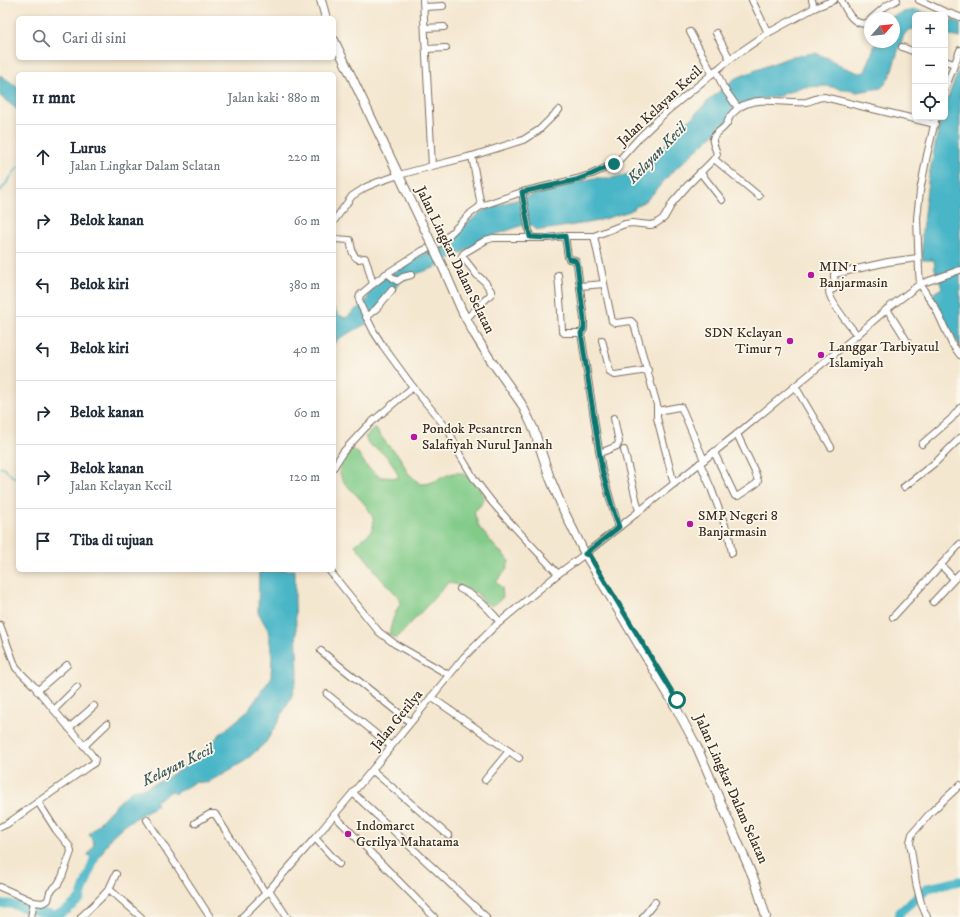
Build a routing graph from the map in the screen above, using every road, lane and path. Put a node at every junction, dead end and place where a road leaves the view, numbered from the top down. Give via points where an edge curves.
1 (321, 0) edge
2 (423, 0) edge
3 (752, 0) edge
4 (812, 0) edge
5 (834, 0) edge
6 (841, 0) edge
7 (897, 0) edge
8 (919, 0) edge
9 (443, 6) dead end
10 (424, 7) junction
11 (814, 8) junction
12 (879, 12) edge
13 (325, 16) edge
14 (960, 17) edge
15 (864, 24) edge
16 (444, 27) dead end
17 (425, 28) junction
18 (690, 32) dead end
19 (716, 33) dead end
20 (768, 33) junction
21 (336, 44) edge
22 (902, 47) dead end
23 (446, 48) dead end
24 (426, 49) junction
25 (960, 50) edge
26 (912, 51) edge
27 (730, 58) junction
28 (948, 62) edge
29 (954, 64) junction
30 (714, 72) junction
31 (947, 84) edge
32 (738, 107) junction
33 (559, 110) dead end
34 (935, 120) edge
35 (934, 124) junction
36 (472, 156) junction
37 (714, 159) junction
38 (432, 166) junction
39 (700, 172) junction
40 (399, 175) junction
41 (522, 194) junction
42 (759, 196) dead end
43 (722, 200) dead end
44 (480, 206) junction
45 (336, 218) edge
46 (565, 236) junction
47 (594, 236) junction
48 (530, 237) junction
49 (336, 239) edge
50 (918, 258) junction
51 (960, 270) edge
52 (387, 274) junction
53 (411, 275) dead end
54 (558, 275) dead end
55 (923, 283) junction
56 (373, 284) junction
57 (604, 284) junction
58 (580, 286) junction
59 (392, 290) dead end
60 (887, 309) junction
61 (366, 317) junction
62 (466, 319) junction
63 (581, 333) junction
64 (857, 335) junction
65 (602, 340) dead end
66 (907, 341) dead end
67 (960, 355) edge
68 (648, 370) junction
69 (795, 386) junction
70 (413, 387) junction
71 (960, 408) edge
72 (657, 412) junction
73 (614, 418) dead end
74 (737, 434) junction
75 (960, 438) edge
76 (922, 444) dead end
77 (831, 447) dead end
78 (624, 450) dead end
79 (714, 452) junction
80 (600, 453) junction
81 (702, 461) junction
82 (336, 463) edge
83 (674, 484) junction
84 (904, 487) dead end
85 (638, 512) junction
86 (619, 527) junction
87 (960, 544) edge
88 (732, 552) dead end
89 (585, 554) junction
90 (940, 565) junction
91 (331, 572) edge
92 (960, 573) edge
93 (558, 574) junction
94 (954, 579) junction
95 (460, 589) dead end
96 (933, 602) dead end
97 (893, 617) dead end
98 (500, 622) junction
99 (0, 624) edge
100 (2, 638) edge
101 (321, 651) dead end
102 (66, 665) dead end
103 (449, 675) junction
104 (77, 687) dead end
105 (37, 691) junction
106 (326, 694) dead end
107 (431, 697) junction
108 (94, 706) dead end
109 (54, 710) junction
110 (410, 722) junction
111 (107, 724) dead end
112 (69, 728) junction
113 (84, 746) junction
114 (391, 746) junction
115 (509, 751) junction
116 (519, 758) dead end
117 (372, 770) junction
118 (485, 780) dead end
119 (960, 785) edge
120 (353, 793) junction
121 (38, 802) junction
122 (334, 815) junction
123 (147, 820) dead end
124 (196, 823) dead end
125 (0, 828) edge
126 (449, 836) dead end
127 (315, 838) junction
128 (339, 864) dead end
129 (116, 874) dead end
130 (0, 887) edge
131 (109, 889) junction
132 (268, 892) junction
133 (655, 902) dead end
134 (34, 904) junction
135 (32, 916) edge
136 (81, 917) edge
137 (141, 917) edge
138 (210, 917) edge
139 (242, 917) edge
140 (286, 917) edge
141 (434, 917) edge
142 (486, 917) edge
143 (642, 917) edge
144 (766, 917) edge
145 (771, 917) edge
146 (927, 917) edge

1 - 13 main road
2 - 10 street
3 - 20 street
4 - 11 street
5 - 11 street, Jalan Kelayan Kecil
6 - 15 street via 850,17 855,22
7 - 12 street
8 - 14 street
9 - 10 street
10 - 17 street
11 - 20 street, Jalan Kelayan Kecil
16 - 17 street
17 - 24 street
18 - 30 street
19 - 27 street
20 - 27 street, Jalan Kelayan Kecil
21 - 40 main road, Jalan Lingkar Dalam Selatan
22 - 26 street
23 - 24 street
24 - 38 street
25 - 29 street
27 - 30 street, Jalan Kelayan Kecil
28 - 29 street
29 - 31 street
30 - 32 street
30 - 41 street, Jalan Kelayan Kecil via 666,112 614,164 576,180
32 - 35 street via 747,103 806,102 824,97
32 - 37 street via 725,127 714,135 717,154
33 - 36 street via 539,130 523,140
34 - 35 street
35 - 50 street via 916,218
36 - 38 street
36 - 44 street
37 - 39 street
37 - 42 street
38 - 40 street
39 - 43 street
39 - 47 street via 673,202 664,218 655,224 625,224
40 - 45 street via 366,186 348,201
40 - 62 main road, Jalan Lingkar Dalam Selatan, bridge
41 - 44 street, Jalan Kelayan Kecil
41 - 48 street
44 - 52 street, Jalan Kelayan Kecil via 442,242 422,250
46 - 47 street
46 - 48 street
46 - 58 street via 568,257 577,264
47 - 57 street
48 - 62 street via 490,238 463,254 462,256 491,291
49 - 56 street via 350,240 354,257 358,260 365,258
50 - 55 street
50 - 64 street via 834,274 835,287 829,290 829,293
51 - 55 street, Jalan Gerilya
52 - 53 street via 397,282
52 - 56 street, Jalan Kelayan Kecil
54 - 63 street via 562,331
55 - 60 street, Jalan Gerilya
55 - 67 street via 943,320 952,344
56 - 61 street, Jalan Kelayan Kecil via 359,297
57 - 58 street
57 - 68 street via 612,321 633,322
58 - 63 street via 584,329
59 - 61 street
60 - 64 street, Jalan Gerilya
60 - 66 street
61 - 70 street via 383,346
62 - 89 main road, Jalan Lingkar Dalam Selatan via 529,419 550,478
63 - 80 street
64 - 69 street, Jalan Gerilya
65 - 68 street via 612,374
68 - 72 street
69 - 74 street, Jalan Gerilya
69 - 77 street
70 - 82 street via 366,427 342,452
70 - 93 street via 449,431 466,466 492,502
71 - 76 street
72 - 81 street via 681,407
72 - 83 street
73 - 80 street via 620,442 617,446
74 - 79 street, Jalan Gerilya
74 - 79 street via 758,483 735,496
75 - 84 street via 936,462
78 - 85 street
79 - 81 street, Jalan Gerilya
80 - 86 street via 602,470
81 - 83 street, Jalan Gerilya
81 - 88 street via 730,536
83 - 85 street, Jalan Gerilya
85 - 86 street, Jalan Gerilya
86 - 89 street, Jalan Gerilya
87 - 90 street
89 - 93 street, Jalan Gerilya
89 - 144 main road, Jalan Lingkar Dalam Selatan via 697,747 756,884
89 - 145 main road, Jalan Lingkar Dalam Selatan via 589,555 680,706 706,757
90 - 94 street
90 - 97 street
91 - 103 street via 380,632 395,644
92 - 94 street
93 - 98 street, Jalan Gerilya
94 - 96 street
95 - 98 street via 478,600
98 - 103 street, Jalan Gerilya via 476,644
99 - 100 street
100 - 105 street via 16,668
101 - 110 street
102 - 105 street
103 - 107 street, Jalan Gerilya
104 - 109 street
105 - 109 street
106 - 114 street
107 - 110 street, Jalan Gerilya
107 - 115 street
108 - 112 street
109 - 112 street
110 - 114 street, Jalan Gerilya
111 - 113 street
112 - 113 street
113 - 121 street via 95,759 94,763
114 - 117 street, Jalan Gerilya
115 - 116 street
115 - 118 street
117 - 120 street, Jalan Gerilya
117 - 126 street
119 - 146 street via 931,812 912,834 910,842 916,883
120 - 122 street, Jalan Gerilya
120 - 142 street
121 - 125 street
121 - 134 street via 71,852 62,877 50,892 48,900
122 - 127 street, Jalan Gerilya
122 - 141 street
123 - 138 street
124 - 132 street via 214,814
127 - 128 street
127 - 132 street, Jalan Gerilya
129 - 131 street
130 - 134 street
131 - 136 street
131 - 137 street
132 - 139 street, Jalan Gerilya
132 - 140 street
133 - 143 street
134 - 135 street

